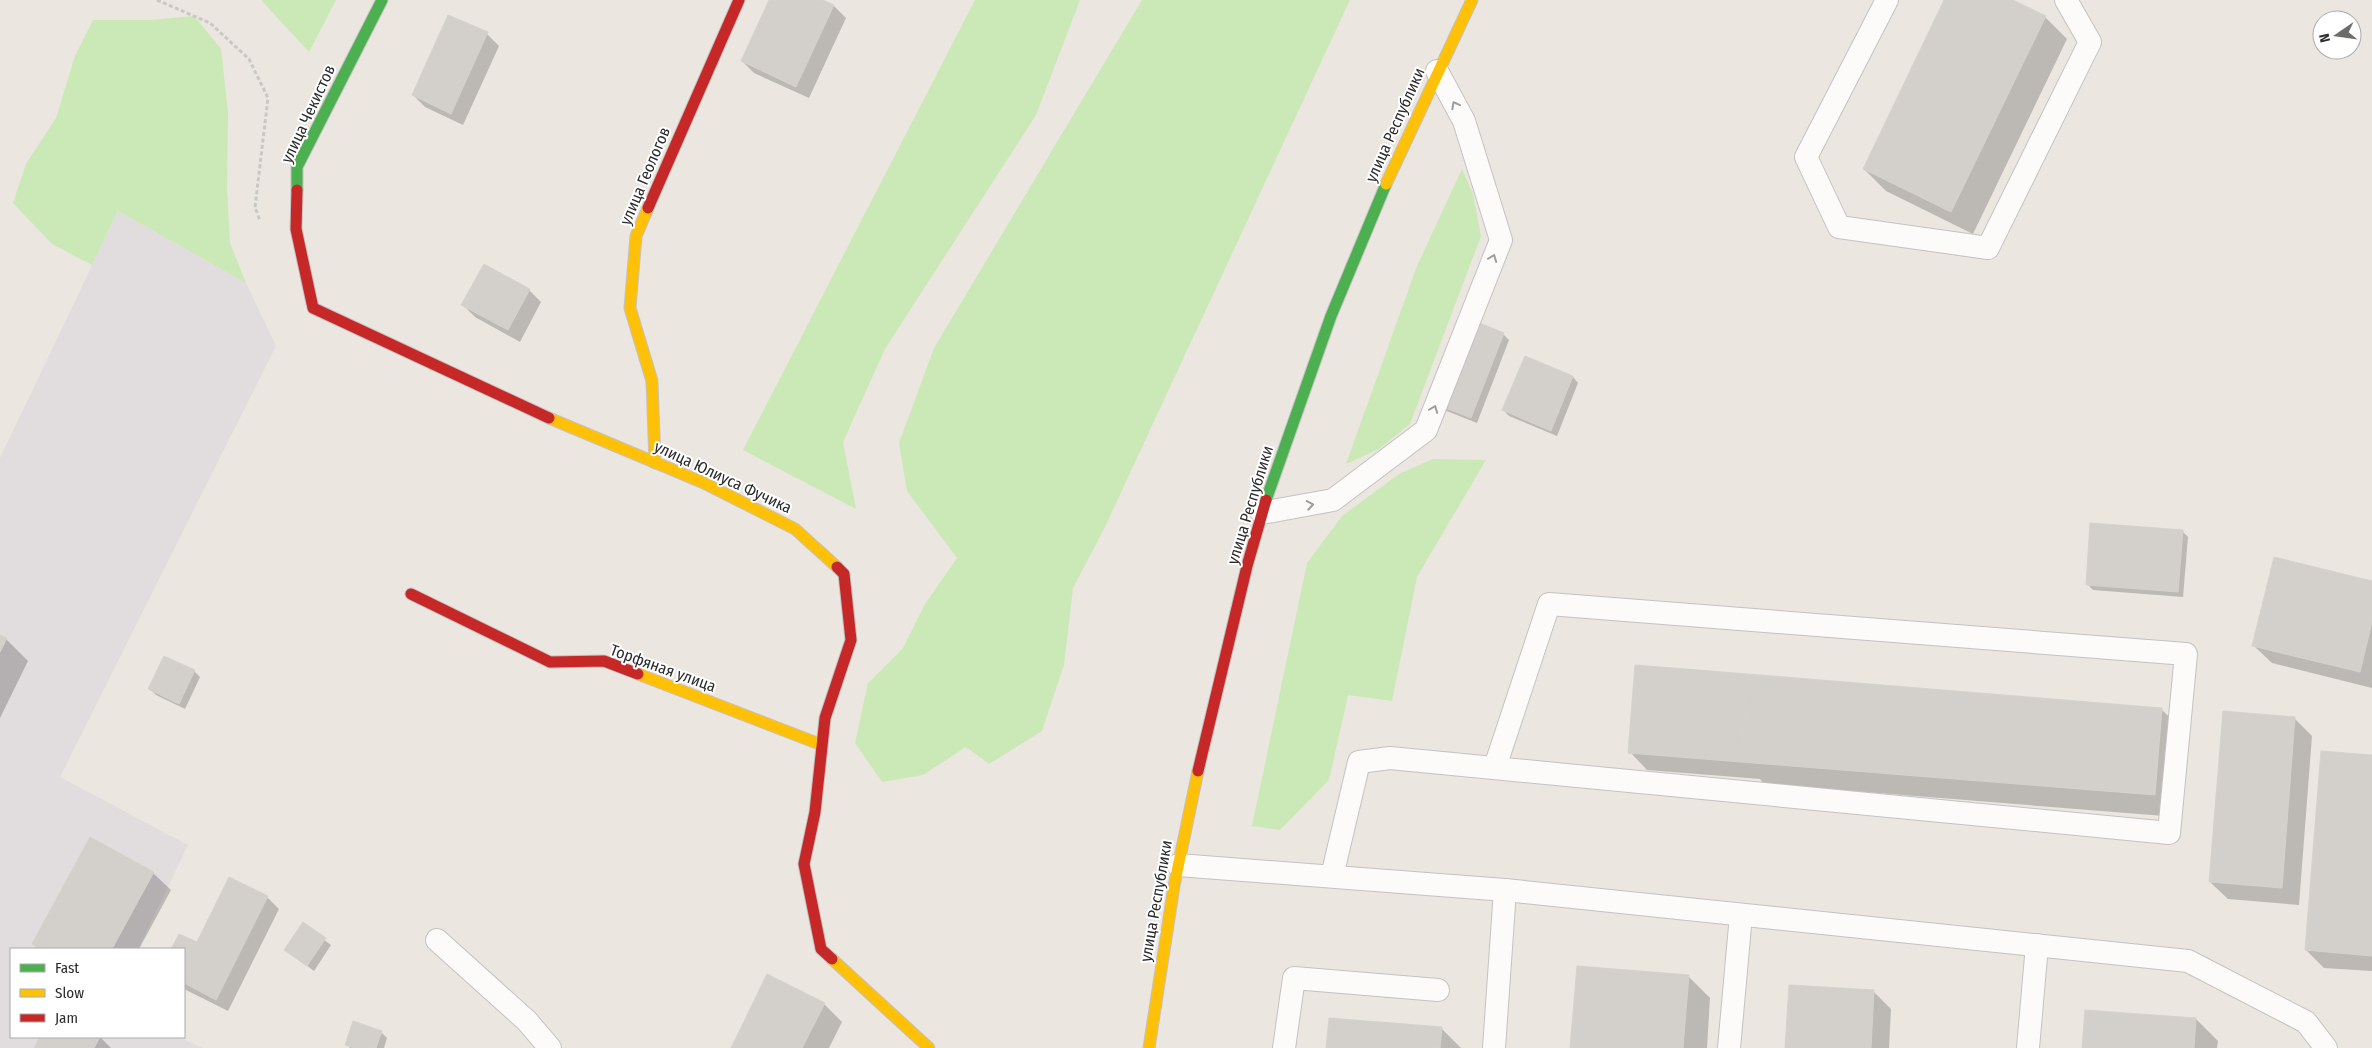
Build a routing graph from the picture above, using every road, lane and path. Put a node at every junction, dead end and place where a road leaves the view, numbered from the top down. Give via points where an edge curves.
1 (157, 0) edge
2 (382, 0) edge
3 (739, 0) edge
4 (1472, 0) edge
5 (1887, 0) edge
6 (2066, 0) edge
7 (210, 23) dead end
8 (1437, 71) junction
9 (313, 308) joint
10 (655, 462) junction
11 (1262, 513) junction
12 (411, 594) dead end
13 (822, 745) junction
14 (1494, 767) junction
15 (1178, 865) junction
16 (1332, 876) junction
17 (1505, 890) junction
18 (1741, 914) junction
19 (437, 940) dead end
20 (2037, 945) junction
21 (1438, 990) dead end
22 (550, 1048) edge
23 (929, 1048) edge
24 (1149, 1048) edge
25 (1284, 1048) edge
26 (1494, 1048) edge
27 (1729, 1048) edge
28 (2028, 1048) edge
29 (2326, 1048) edge

1 - 7 path
2 - 9 street, улица Чекистов via 297,167 296,229
3 - 10 street, улица Геологов via 636,236 630,308 652,381
4 - 8 street, улица Республики
5 - 6 lane via 1806,157 1839,227 1988,248 2090,42
8 - 11 street, улица Республики via 1372,218 1313,366
11 -> 8 lane via 1333,500 1426,430 1501,240 1464,121
9 - 10 street, улица Юлиуса Фучика via 534,412
10 - 13 street, улица Юлиуса Фучика via 796,529 844,574 851,640 825,718
11 - 15 street, улица Республики via 1217,683
12 - 13 street, Торфяная улица via 550,662 604,661
13 - 23 street, улица Юлиуса Фучика via 815,812 804,864 821,949
14 - 14 lane via 2168,833 2186,654 1550,604
14 - 16 lane via 1390,758 1359,762
15 - 16 lane
15 - 24 street, улица Республики
16 - 17 lane
17 - 18 lane
17 - 26 lane
18 - 20 lane
18 - 27 lane
19 - 22 lane via 527,1021
20 - 28 lane
20 - 29 lane via 2188,961 2306,1022
21 - 25 lane via 1294,978

